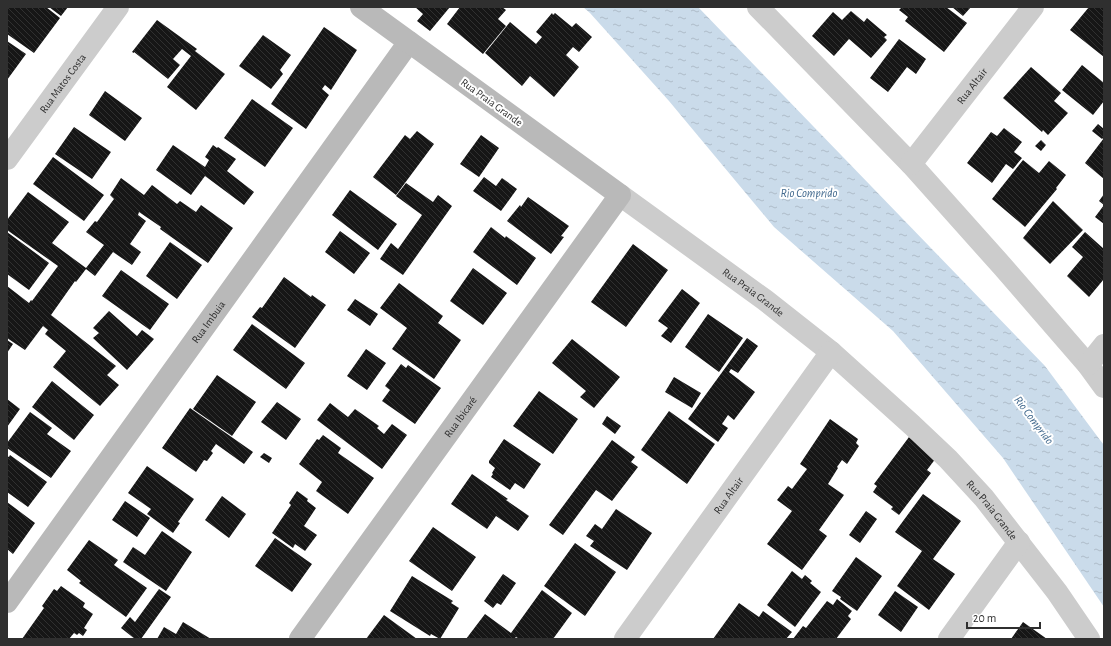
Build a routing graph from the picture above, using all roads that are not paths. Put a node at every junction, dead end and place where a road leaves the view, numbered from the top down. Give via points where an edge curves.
1 (118, 7) edge
2 (361, 7) edge
3 (758, 7) edge
4 (1033, 7) edge
5 (409, 42) junction
6 (7, 159) edge
7 (911, 164) junction
8 (620, 195) junction
9 (1104, 345) edge
10 (831, 352) junction
11 (1088, 366) junction
12 (1104, 387) edge
13 (1019, 542) junction
14 (7, 602) edge
15 (300, 639) edge
16 (625, 639) edge
17 (949, 639) edge
18 (1089, 639) edge

1 - 6 street, Rua Matos Costa
2 - 5 street, Rua Praia Grande
3 - 7 street
4 - 7 street, Rua Altair
5 - 8 street, Rua Praia Grande
5 - 14 street, Rua Imbuia
7 - 11 street
8 - 10 street, Rua Praia Grande via 766,300
8 - 15 street, Rua Ibicaré
9 - 11 street
10 - 13 street, Rua Praia Grande via 948,459 984,498
10 - 16 street, Rua Altair
11 - 12 street
13 - 17 street
13 - 18 street, Rua Praia Grande

